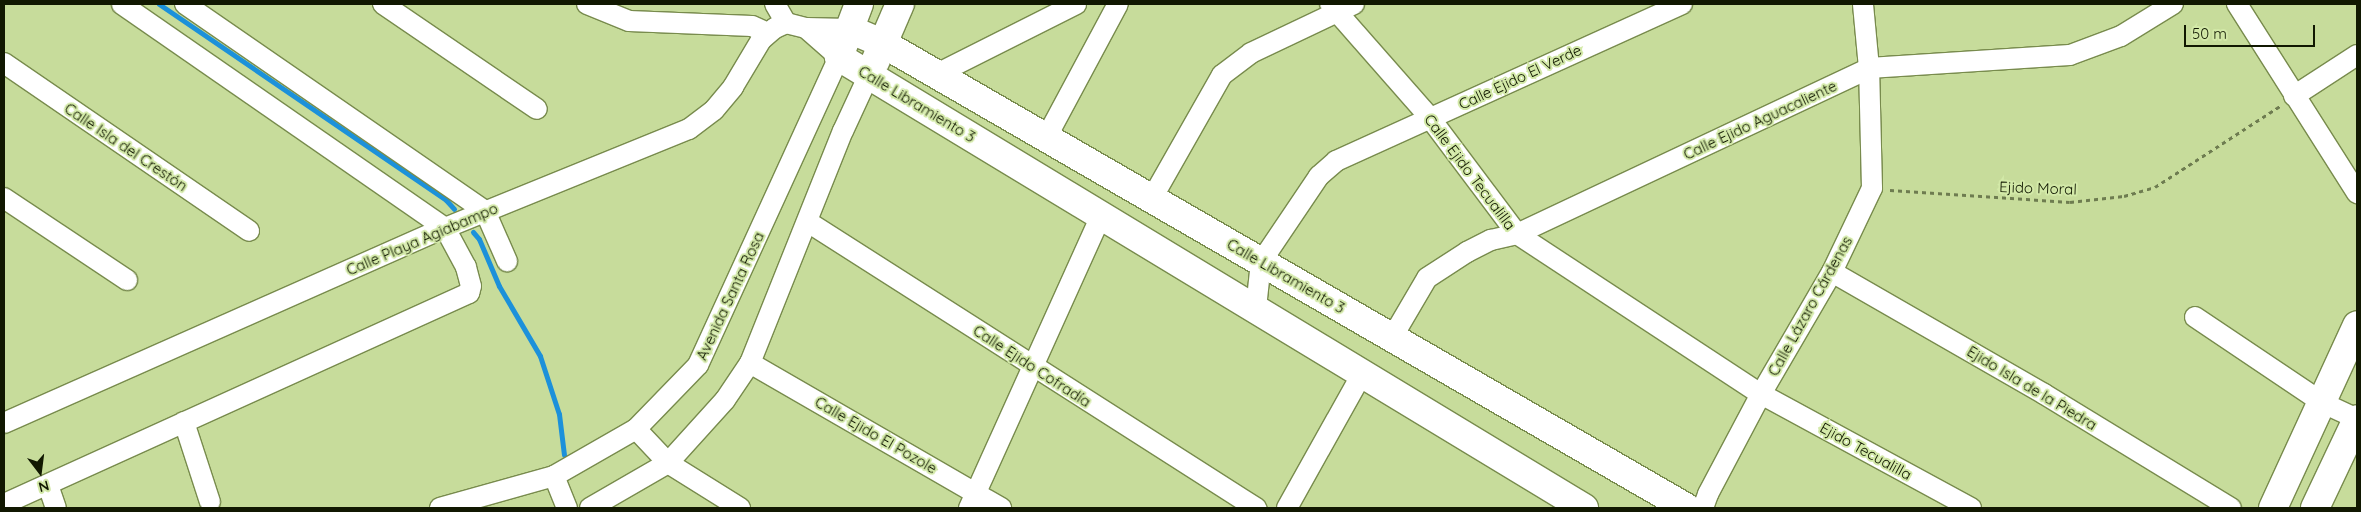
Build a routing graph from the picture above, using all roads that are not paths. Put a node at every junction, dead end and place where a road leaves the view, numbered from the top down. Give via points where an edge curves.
1 (122, 4) edge
2 (185, 4) edge
3 (384, 4) edge
4 (587, 4) edge
5 (775, 4) edge
6 (859, 4) edge
7 (900, 4) edge
8 (1076, 4) edge
9 (1118, 4) edge
10 (1682, 4) edge
11 (1863, 4) edge
12 (2173, 4) edge
13 (2237, 4) edge
14 (1340, 6) edge
15 (786, 23) junction
16 (806, 28) junction
17 (849, 29) junction
18 (768, 34) junction
19 (884, 44) junction
20 (2357, 54) edge
21 (839, 57) junction
22 (4, 63) edge
23 (1869, 68) junction
24 (935, 75) junction
25 (868, 76) junction
26 (2294, 96) junction
27 (538, 109) dead end
28 (1430, 118) junction
29 (1045, 140) junction
30 (2357, 193) edge
31 (4, 198) edge
32 (1151, 200) junction
33 (485, 211) junction
34 (1101, 216) junction
35 (808, 222) junction
36 (445, 228) junction
37 (249, 231) dead end
38 (1517, 234) junction
39 (507, 261) dead end
40 (1261, 262) junction
41 (1832, 272) junction
42 (128, 280) dead end
43 (1256, 308) junction
44 (2195, 317) dead end
45 (2357, 325) edge
46 (1393, 336) junction
47 (750, 363) junction
48 (1031, 365) junction
49 (1363, 372) junction
50 (1761, 394) junction
51 (2323, 403) junction
52 (2357, 419) edge
53 (184, 422) junction
54 (4, 423) edge
55 (636, 429) junction
56 (668, 463) junction
57 (554, 476) junction
58 (48, 485) junction
59 (972, 500) edge
60 (210, 502) dead end
61 (4, 504) edge
62 (56, 508) edge
63 (440, 508) edge
64 (567, 508) edge
65 (590, 508) edge
66 (740, 508) edge
67 (1001, 508) edge
68 (1256, 508) edge
69 (1287, 508) edge
70 (1584, 508) edge
71 (1687, 508) edge
72 (1703, 508) edge
73 (1971, 508) edge
74 (2230, 508) edge
75 (2273, 508) edge
76 (2315, 508) edge

1 - 36 street
2 - 33 street
3 - 27 street
4 - 18 street via 630,21 752,26
5 - 15 street
6 - 17 street, Avenida Santa Rosa
7 - 19 street
8 - 24 street
9 - 29 street
10 - 28 street, Calle Ejido El Verde
11 - 23 street, Calle Lázaro Cárdenas
12 - 23 street, Calle Ejido Aguacaliente via 2121,36 2070,55
13 - 26 street
14 - 28 street, Calle Ejido Tecualilla
14 - 32 street via 1251,53 1222,75
15 - 16 street
15 - 18 street, Calle Playa Agiabampo
16 - 17 street
16 - 21 street
17 - 19 street, Calle Libramiento 3
17 - 21 street, Avenida Santa Rosa
18 - 33 street, Calle Playa Agiabampo via 761,40 734,87 714,110 689,129
19 - 24 street, Calle Libramiento 3
19 - 25 street
20 - 26 street
21 - 25 street, Calle Libramiento 3
21 - 55 street, Avenida Santa Rosa via 698,365
22 - 37 street, Calle Isla del Crestón
23 - 38 street, Calle Ejido Aguacaliente
23 - 41 street, Calle Lázaro Cárdenas via 1872,188
24 - 29 street, Calle Libramiento 3
25 - 34 street, Calle Libramiento 3
25 - 35 street
26 - 30 street
28 - 38 street, Calle Ejido Tecualilla
28 - 40 street, Calle Ejido El Verde via 1330,166 1319,176
29 - 32 street, Calle Libramiento 3
31 - 42 street
32 - 40 street, Calle Libramiento 3
33 - 36 street, Calle Playa Agiabampo
33 - 39 street
34 - 43 street, Calle Libramiento 3
34 - 48 street
35 - 47 street
35 - 48 street, Calle Ejido Cofradía
36 - 53 street via 466,267 471,286 469,293
36 - 54 street, Calle Playa Agiabampo
38 - 46 street, Calle Ejido Aguacaliente via 1492,240 1427,278
38 - 50 street, Calle Ejido Tecualilla
40 - 43 street
40 - 46 street, Calle Libramiento 3
41 - 50 street, Calle Lázaro Cárdenas
41 - 74 street, Ejido Isla de la Piedra via 2044,394
43 - 49 street, Calle Libramiento 3
44 - 51 street
45 - 51 street
46 - 71 street, Calle Libramiento 3
47 - 56 street via 725,400
47 - 59 street, Calle Ejido El Pozole
48 - 59 street
48 - 68 street, Calle Ejido Cofradía
49 - 69 street
49 - 70 street, Calle Libramiento 3
50 - 72 street, Calle Lázaro Cárdenas
50 - 73 street, Ejido Tecualilla
51 - 52 street
51 - 75 street
52 - 76 street
53 - 58 street
53 - 60 street
55 - 56 street
55 - 57 street, Avenida Santa Rosa
56 - 65 street
56 - 66 street
57 - 63 street, Avenida Santa Rosa
57 - 64 street
58 - 61 street
58 - 62 street
59 - 67 street, Calle Ejido El Pozole

